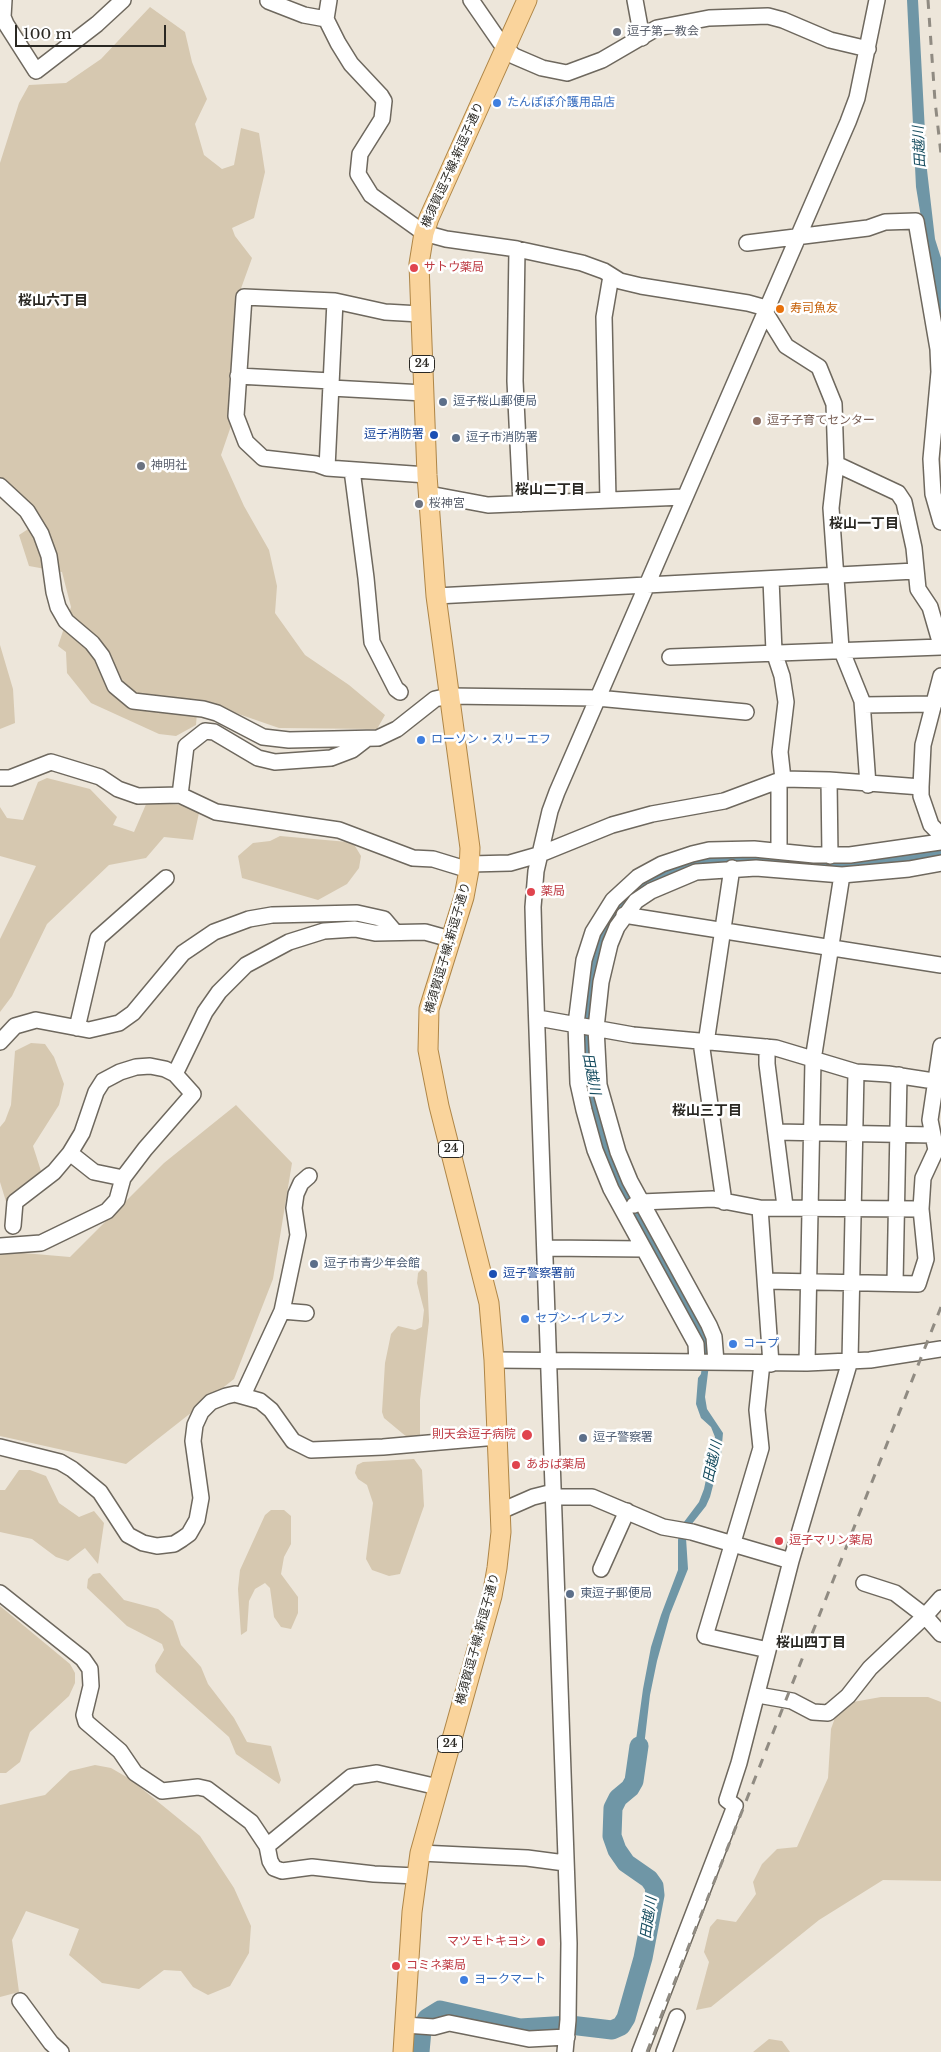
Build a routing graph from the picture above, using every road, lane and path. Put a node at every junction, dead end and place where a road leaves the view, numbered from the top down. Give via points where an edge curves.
1 (4, 0) edge
2 (123, 0) edge
3 (329, 0) edge
4 (472, 0) edge
5 (527, 0) edge
6 (635, 0) edge
7 (876, 0) edge
8 (268, 1) edge
9 (326, 19) junction
10 (642, 38) junction
11 (505, 48) junction
12 (868, 49) junction
13 (424, 233) junction
14 (799, 236) junction
15 (747, 243) dead end
16 (516, 249) junction
17 (611, 276) junction
18 (335, 301) junction
19 (765, 310) junction
20 (420, 314) junction
21 (238, 376) junction
22 (331, 384) junction
23 (424, 393) junction
24 (836, 464) junction
25 (327, 468) junction
26 (352, 470) junction
27 (427, 475) junction
28 (0, 486) edge
29 (429, 494) junction
30 (684, 497) junction
31 (608, 500) junction
32 (521, 504) junction
33 (941, 522) edge
34 (915, 571) junction
35 (837, 575) junction
36 (771, 579) junction
37 (646, 585) junction
38 (436, 596) junction
39 (941, 646) edge
40 (841, 649) junction
41 (774, 652) junction
42 (670, 657) dead end
43 (941, 676) edge
44 (400, 692) dead end
45 (449, 696) junction
46 (597, 698) junction
47 (934, 704) junction
48 (863, 706) junction
49 (746, 712) dead end
50 (365, 740) junction
51 (0, 778) edge
52 (781, 780) junction
53 (829, 780) junction
54 (868, 784) junction
55 (921, 787) junction
56 (180, 795) junction
57 (941, 835) edge
58 (941, 842) edge
59 (780, 851) junction
60 (538, 855) junction
61 (830, 856) junction
62 (941, 863) edge
63 (469, 867) junction
64 (732, 868) junction
65 (842, 875) junction
66 (166, 878) dead end
67 (624, 915) junction
68 (723, 931) junction
69 (395, 932) junction
70 (450, 939) junction
71 (830, 948) junction
72 (941, 965) edge
73 (538, 1018) junction
74 (586, 1026) junction
75 (77, 1028) junction
76 (0, 1042) edge
77 (704, 1042) junction
78 (941, 1046) edge
79 (767, 1047) junction
80 (813, 1060) junction
81 (856, 1072) junction
82 (175, 1074) junction
83 (899, 1075) junction
84 (938, 1081) edge
85 (776, 1132) junction
86 (812, 1133) junction
87 (855, 1134) junction
88 (898, 1134) junction
89 (932, 1134) junction
90 (70, 1153) junction
91 (309, 1176) dead end
92 (123, 1178) junction
93 (724, 1202) junction
94 (640, 1203) junction
95 (785, 1206) junction
96 (810, 1207) junction
97 (760, 1208) junction
98 (853, 1208) junction
99 (896, 1209) junction
100 (921, 1209) junction
101 (624, 1211) junction
102 (6, 1226) edge
103 (6, 1245) edge
104 (545, 1248) junction
105 (644, 1249) junction
106 (766, 1281) junction
107 (808, 1281) junction
108 (852, 1282) junction
109 (895, 1283) junction
110 (282, 1312) junction
111 (306, 1313) dead end
112 (941, 1349) edge
113 (548, 1359) junction
114 (494, 1360) junction
115 (850, 1361) junction
116 (706, 1362) junction
117 (807, 1363) junction
118 (766, 1364) junction
119 (244, 1395) junction
120 (497, 1437) junction
121 (0, 1447) edge
122 (553, 1494) junction
123 (500, 1511) junction
124 (627, 1511) junction
125 (733, 1544) junction
126 (792, 1561) junction
127 (601, 1569) dead end
128 (864, 1583) dead end
129 (0, 1594) edge
130 (941, 1598) edge
131 (925, 1616) junction
132 (941, 1634) edge
133 (768, 1650) junction
134 (758, 1695) junction
135 (438, 1787) junction
136 (268, 1846) junction
137 (420, 1853) junction
138 (565, 1863) junction
139 (416, 1876) junction
140 (20, 2001) dead end
141 (677, 2017) dead end
142 (418, 2026) junction
143 (567, 2035) edge
144 (61, 2052) edge
145 (403, 2052) edge
146 (640, 2052) edge
147 (664, 2052) edge

1 - 2 street via 6,24 36,71
3 - 9 street
4 - 11 street
5 - 11 main road, 横須賀逗子線;新逗子通り / 24
6 - 10 street
7 - 12 street
8 - 9 street via 304,15
9 - 13 street via 350,64 384,101 382,119 360,154 358,174 362,184 371,195
10 - 11 street via 602,60 567,73 526,63
10 - 12 street via 657,28 686,21 768,16 830,40
11 - 13 main road, 横須賀逗子線;新逗子通り / 24
12 - 14 street via 848,122
13 - 16 street
13 - 20 main road, 横須賀逗子線;新逗子通り / 24 via 419,264
14 - 15 street
14 - 19 street
14 - 33 street via 868,228 884,222 916,221 938,349 932,467 933,494
16 - 17 street via 582,263
16 - 32 street via 514,381
17 - 19 street via 641,286 740,302
17 - 31 street via 604,317
18 - 20 street via 385,312
18 - 21 street via 244,297
18 - 22 street
19 - 24 street via 786,346 819,367 834,404
19 - 30 street
20 - 23 main road, 横須賀逗子線;新逗子通り / 24
21 - 22 street
21 - 25 street via 236,416 251,449 263,458
22 - 23 street
22 - 25 street
23 - 27 main road, 横須賀逗子線;新逗子通り / 24
24 - 34 street via 898,492 910,526
24 - 35 street via 831,508
25 - 26 street
26 - 27 street
26 - 44 street via 372,642
27 - 29 main road, 横須賀逗子線;新逗子通り / 24
28 - 50 street via 27,511 42,534 58,607 66,621 92,643 102,656 115,686 133,701 203,709 217,713 250,732 277,740
29 - 32 street via 488,505
29 - 38 main road, 横須賀逗子線;新逗子通り / 24
30 - 31 street
30 - 37 street
31 - 32 street
34 - 35 street
34 - 39 street via 918,589 930,608
35 - 36 street
35 - 40 street
36 - 37 street
36 - 41 street
37 - 38 street
37 - 46 street
38 - 45 main road, 横須賀逗子線;新逗子通り / 24
39 - 40 street
40 - 41 street
40 - 48 street
41 - 42 street
41 - 52 street via 786,702 780,752
43 - 47 street
45 - 46 street
45 - 50 street via 435,699 385,736
45 - 63 main road, 横須賀逗子線;新逗子通り / 24 via 469,829
46 - 49 street
46 - 60 street via 557,792
47 - 48 street
47 - 55 street via 923,745
48 - 54 street
50 - 56 street via 352,750 331,758 275,762 258,758 214,732 205,731 186,746
51 - 56 street via 10,778 51,762 100,777 118,789 138,796
52 - 53 street
52 - 59 street
52 - 60 street via 724,801 612,825
53 - 54 street
53 - 61 street
54 - 55 street
55 - 57 street via 920,796 931,825
56 - 63 street via 216,812 339,830 413,858 433,858
58 - 61 street
59 - 61 street
59 - 74 street via 709,850 662,864 626,887 613,900 593,932 584,960
60 - 63 street via 510,863
60 - 73 street via 533,907
62 - 65 street
63 - 70 main road, 横須賀逗子線;新逗子通り / 24 via 464,897
64 - 65 street
64 - 67 street via 696,872 674,880 651,891
64 - 68 street
65 - 71 street
66 - 75 street via 98,938
67 - 68 street
67 - 74 street via 610,944
68 - 71 street
68 - 77 street
69 - 70 street via 425,932
69 - 75 street via 384,919 357,913 272,915 231,924 198,941 183,953 133,1013 119,1023 104,1028
69 - 82 street via 324,931 289,942 246,965 218,992
70 - 114 main road, 横須賀逗子線;新逗子通り / 24 via 429,1010 428,1050 439,1106 486,1286
71 - 72 street
71 - 80 street
73 - 74 street
73 - 104 street
74 - 77 street via 633,1035
74 - 94 street via 607,1116
74 - 101 street via 578,1083 595,1150
75 - 76 street via 36,1020 16,1026
77 - 79 street
77 - 93 street
78 - 84 street
79 - 80 street
79 - 85 street
80 - 81 street
80 - 86 street
81 - 83 street
81 - 87 street
82 - 90 street via 150,1066 120,1072 103,1081 82,1133
82 - 92 street via 193,1094
83 - 84 street
83 - 88 street
84 - 89 street via 930,1120
85 - 86 street
85 - 95 street
86 - 87 street
86 - 96 street
87 - 88 street
87 - 98 street
88 - 89 street
88 - 99 street
89 - 100 street via 936,1150 923,1178
90 - 92 street via 94,1172
90 - 102 street via 54,1172 15,1202
91 - 110 street via 296,1194 294,1208 298,1235
92 - 103 street via 117,1200 107,1211 41,1243
93 - 94 street via 713,1199
93 - 97 street
94 - 101 street
94 - 116 street via 714,1337
95 - 96 street
95 - 97 street
96 - 98 street
96 - 107 street
97 - 106 street
98 - 99 street
98 - 108 street
99 - 100 street
99 - 109 street
100 - 109 street via 926,1259 923,1272 918,1284
101 - 105 street
102 - 103 street
104 - 105 street
104 - 113 street
105 - 116 street
106 - 107 street
106 - 118 street
107 - 108 street
107 - 117 street
108 - 109 street
108 - 115 street
110 - 111 street
110 - 119 street
112 - 115 street
113 - 114 street
113 - 116 street
113 - 122 street
114 - 120 main road, 横須賀逗子線;新逗子通り / 24
115 - 117 street
115 - 126 street
116 - 118 street
117 - 118 street
118 - 125 street via 757,1410 761,1448
119 - 120 street via 260,1401 271,1410 293,1441 311,1450 383,1448
119 - 121 street via 235,1394 211,1402 198,1419 193,1441 200,1512 189,1534 174,1544 157,1546 133,1538 100,1492 84,1476 66,1465
120 - 123 main road, 横須賀逗子線;新逗子通り / 24
122 - 123 street via 533,1497
122 - 124 street via 592,1497
122 - 138 street
123 - 135 main road, 横須賀逗子線;新逗子通り / 24 via 500,1548 492,1596
124 - 125 street via 676,1531 692,1532
124 - 127 street
125 - 126 street
125 - 133 street via 705,1636
126 - 133 street
128 - 131 street via 895,1593
129 - 136 street via 83,1659 90,1669 92,1686 84,1716 86,1722 120,1751 135,1773 162,1791 207,1789 251,1822
130 - 131 street
131 - 132 street
131 - 134 street via 893,1643 848,1696 828,1712 813,1712 792,1701
133 - 134 street
134 - 146 street via 727,1800 735,1806
135 - 136 street via 377,1773 351,1777
135 - 137 main road, 横須賀逗子線;新逗子通り / 24
136 - 139 street via 270,1861 274,1868 282,1871 312,1867
137 - 138 street
137 - 139 main road, 横須賀逗子線;新逗子通り / 24
138 - 143 street via 569,1943
139 - 142 main road, 横須賀逗子線;新逗子通り / 24
140 - 144 street
141 - 147 street
142 - 143 street via 449,2023 529,2039
142 - 145 main road, 横須賀逗子線;新逗子通り / 24

